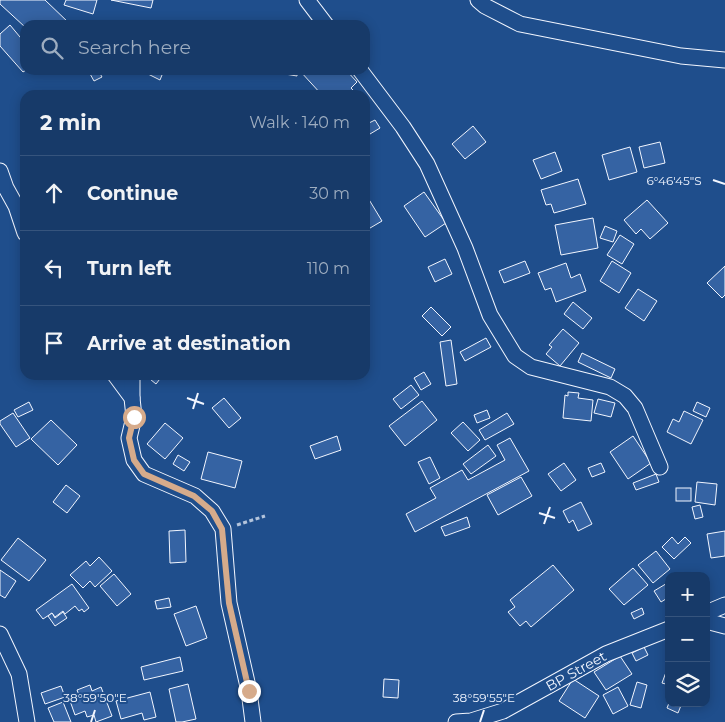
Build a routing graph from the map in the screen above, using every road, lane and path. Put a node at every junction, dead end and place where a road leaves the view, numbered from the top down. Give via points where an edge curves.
1 (307, 0) edge
2 (478, 0) edge
3 (322, 20) edge
4 (725, 60) edge
5 (364, 75) edge
6 (0, 171) edge
7 (20, 218) edge
8 (119, 380) edge
9 (132, 380) edge
10 (132, 398) junction
11 (660, 467) dead end
12 (265, 516) dead end
13 (222, 529) junction
14 (725, 605) edge
15 (710, 611) edge
16 (710, 622) edge
17 (725, 626) edge
18 (665, 630) edge
19 (0, 634) edge
20 (27, 722) edge
21 (253, 722) edge
22 (456, 722) edge

1 - 3 street
2 - 4 street via 520,24 681,56
5 - 11 street via 427,164 465,248 490,315 515,356 531,367 610,387 625,396 635,408
6 - 7 street
8 - 10 street
9 - 10 street
10 - 13 street via 134,417 129,438 134,460 144,474 194,496 212,511
12 - 13 path
13 - 21 street via 229,603
14 - 15 street
16 - 17 street
18 - 22 street, BP Street via 606,654 503,712
19 - 20 street via 19,674

